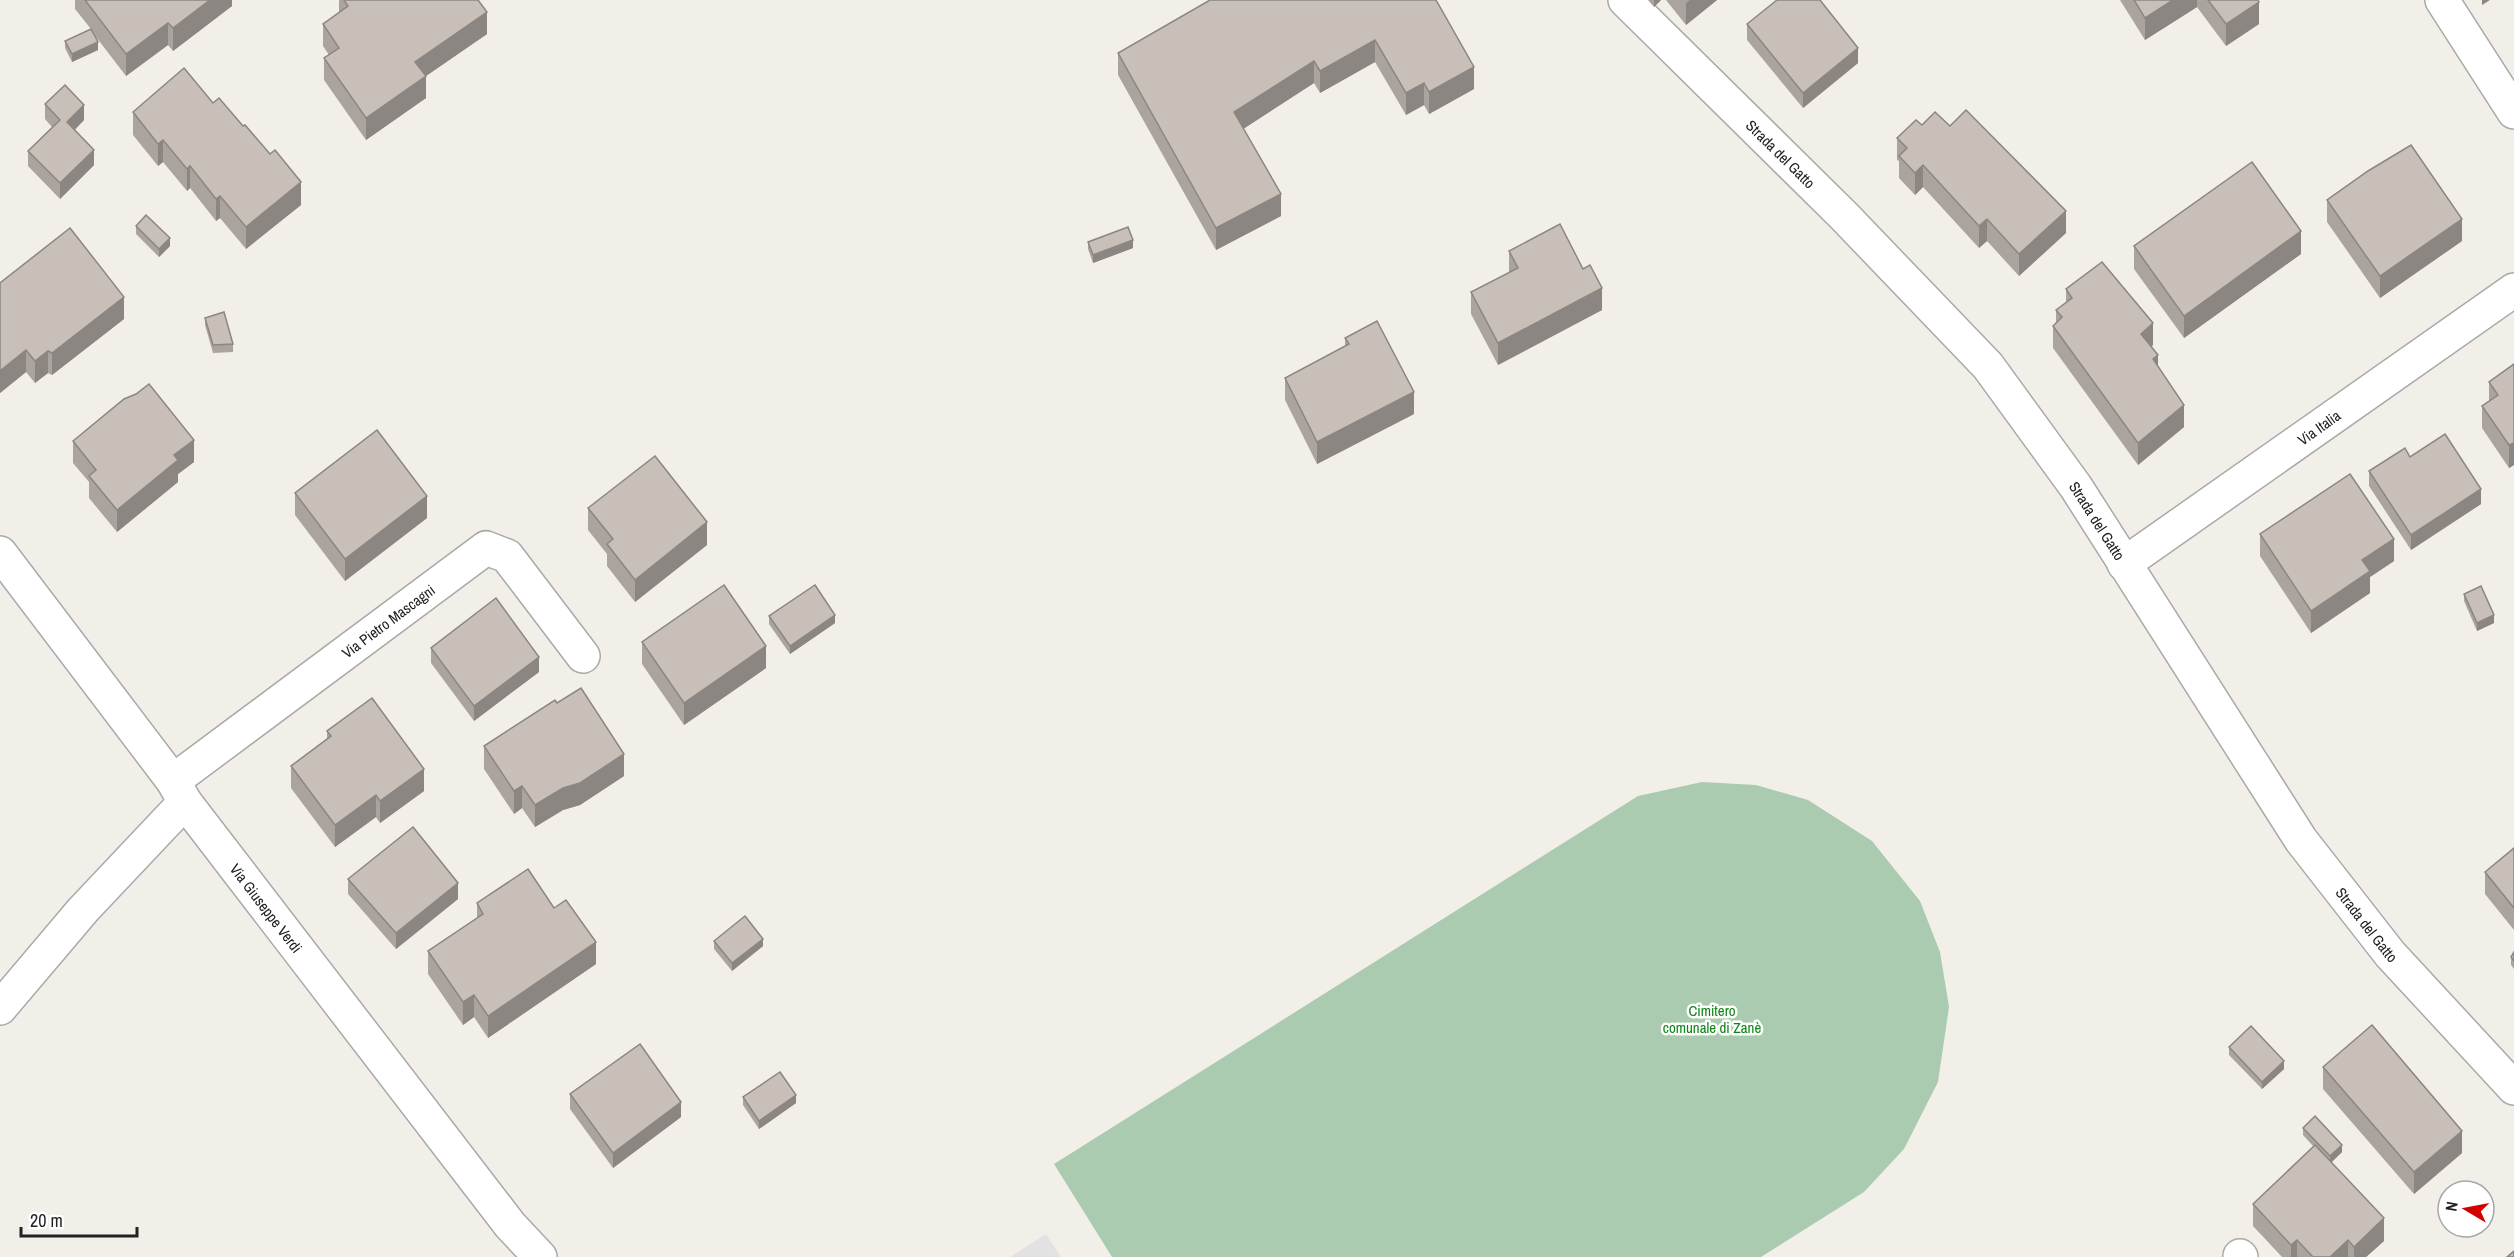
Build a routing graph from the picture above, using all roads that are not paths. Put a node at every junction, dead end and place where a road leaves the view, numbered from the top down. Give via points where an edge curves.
1 (1625, 0) edge
2 (2442, 0) edge
3 (2514, 112) edge
4 (2514, 290) edge
5 (0, 553) edge
6 (2124, 564) junction
7 (583, 656) dead end
8 (179, 792) junction
9 (0, 1008) edge
10 (2514, 1088) edge
11 (540, 1257) edge

1 - 6 street, Strada del Gatto via 1844,216 1988,366 2076,487
2 - 3 street
4 - 6 street, Via Italia
5 - 8 street, Via Giuseppe Verdi
6 - 10 street, Strada del Gatto via 2301,840 2390,954
7 - 8 street, Via Pietro Mascagni via 507,556 486,548
8 - 9 street
8 - 11 street, Via Giuseppe Verdi via 510,1225

